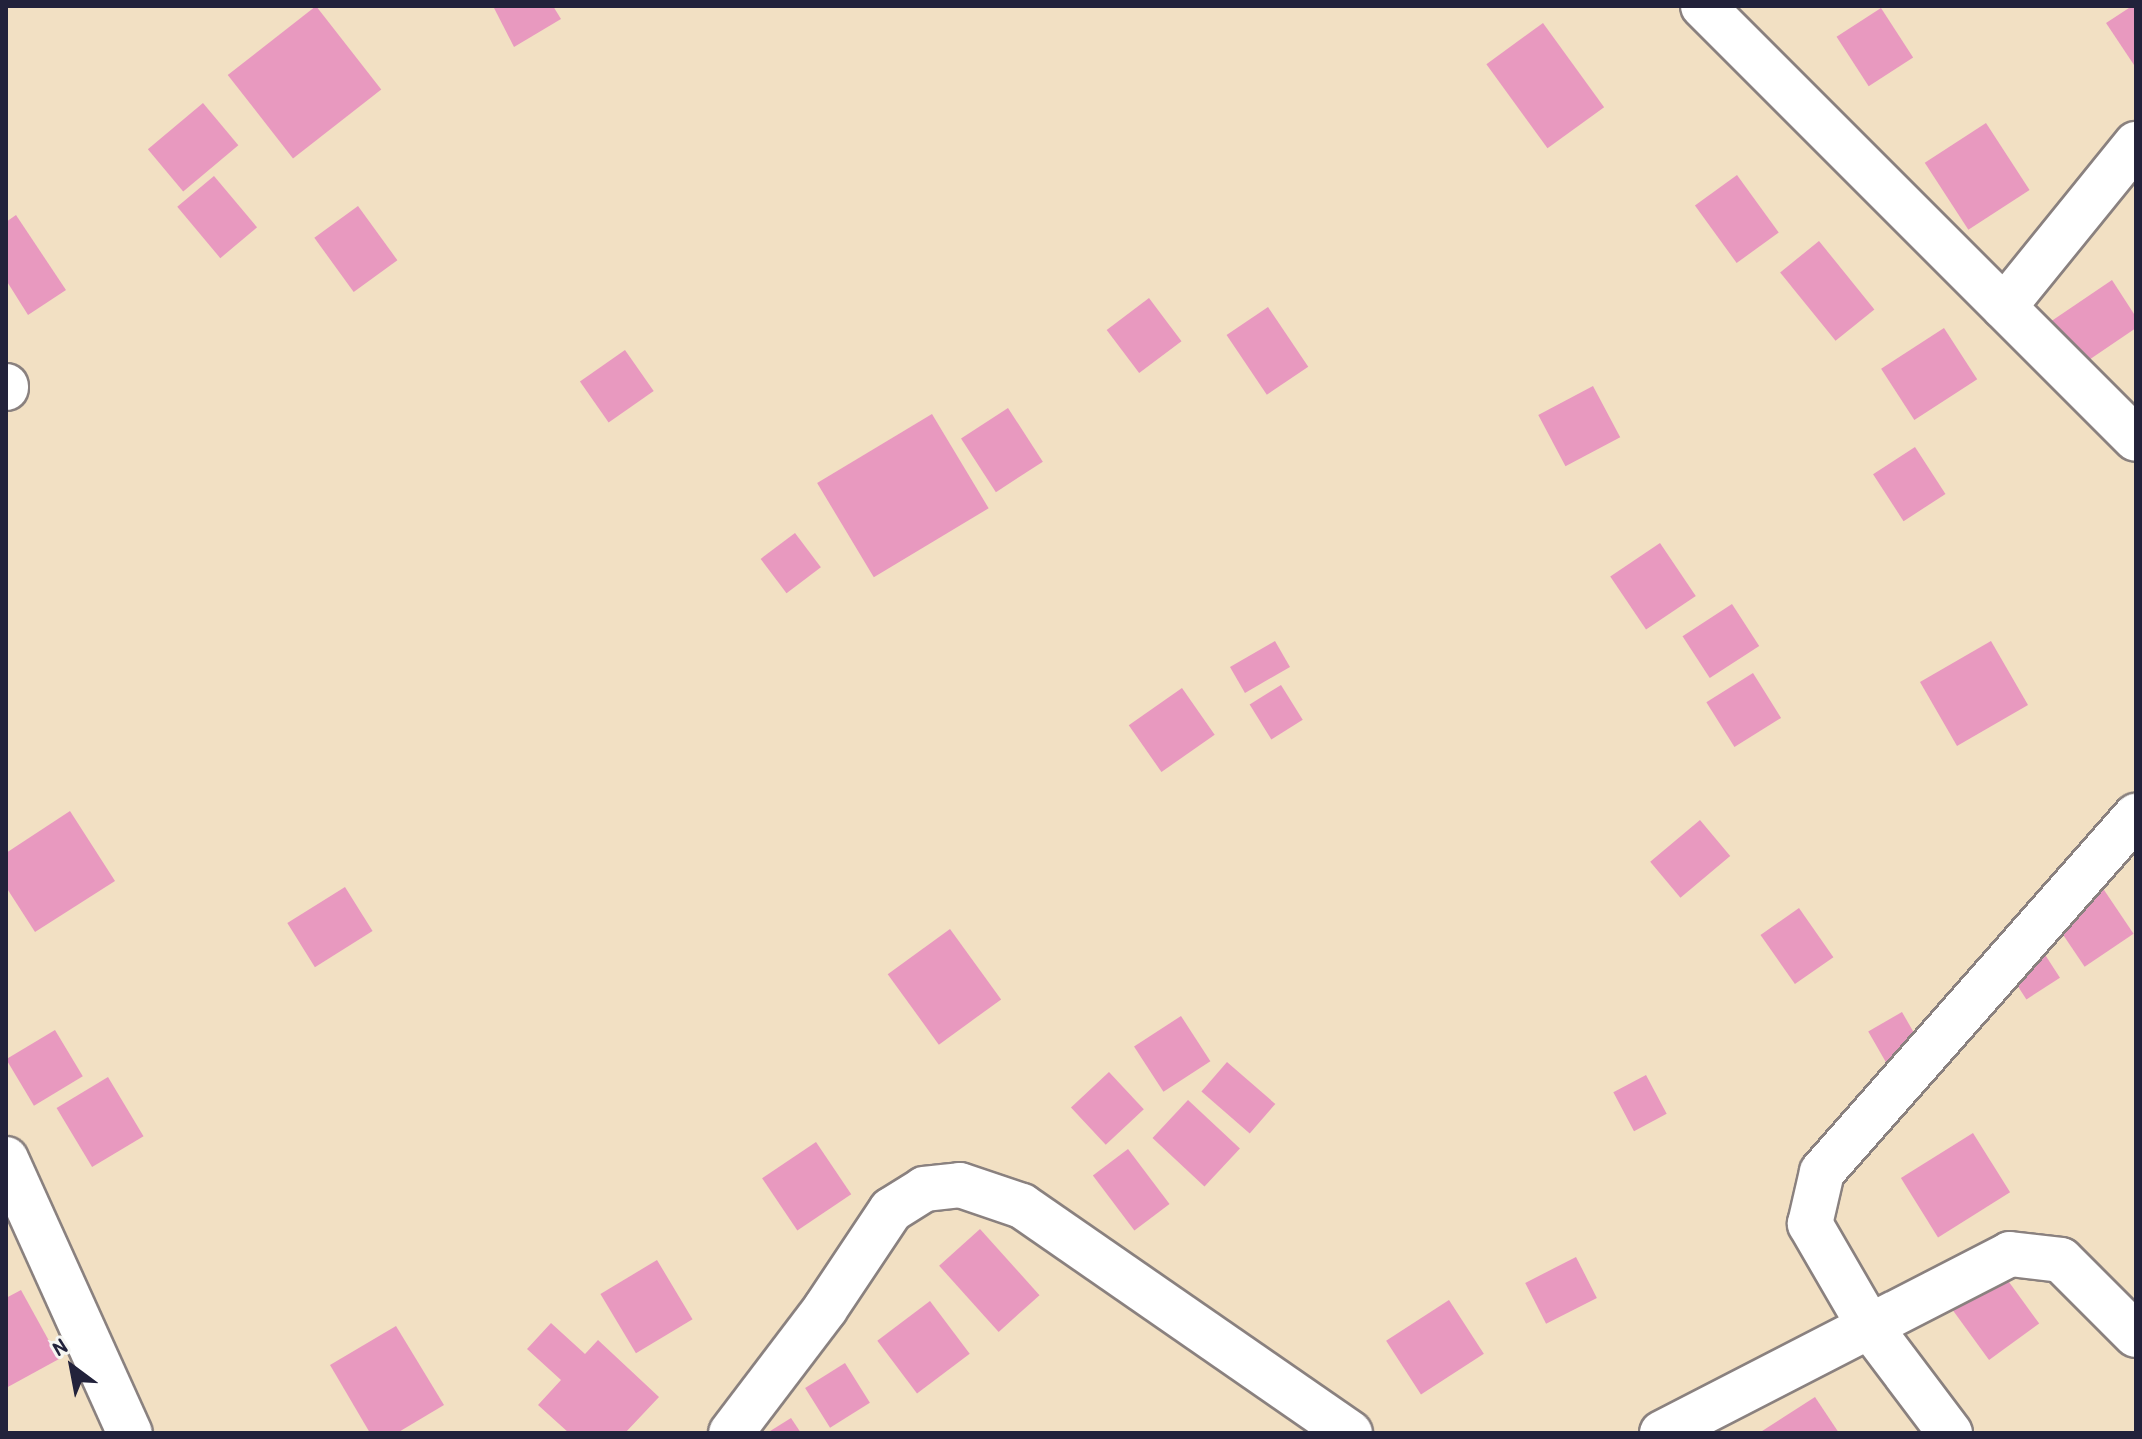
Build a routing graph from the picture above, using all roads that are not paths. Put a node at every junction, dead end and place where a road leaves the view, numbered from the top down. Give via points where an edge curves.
1 (1703, 6) edge
2 (2136, 144) edge
3 (2004, 307) junction
4 (2136, 439) edge
5 (2136, 816) edge
6 (6, 1159) edge
7 (1868, 1324) junction
8 (2136, 1335) edge
9 (130, 1433) edge
10 (731, 1433) edge
11 (1350, 1433) edge
12 (1662, 1433) edge
13 (1950, 1433) edge

1 - 3 street
2 - 3 street
3 - 4 street
5 - 7 street via 1822,1172 1810,1224
6 - 9 street
7 - 8 street via 2010,1254 2061,1260
7 - 12 street
7 - 13 street
10 - 11 street via 825,1309 891,1210 924,1189 960,1185 1022,1206

